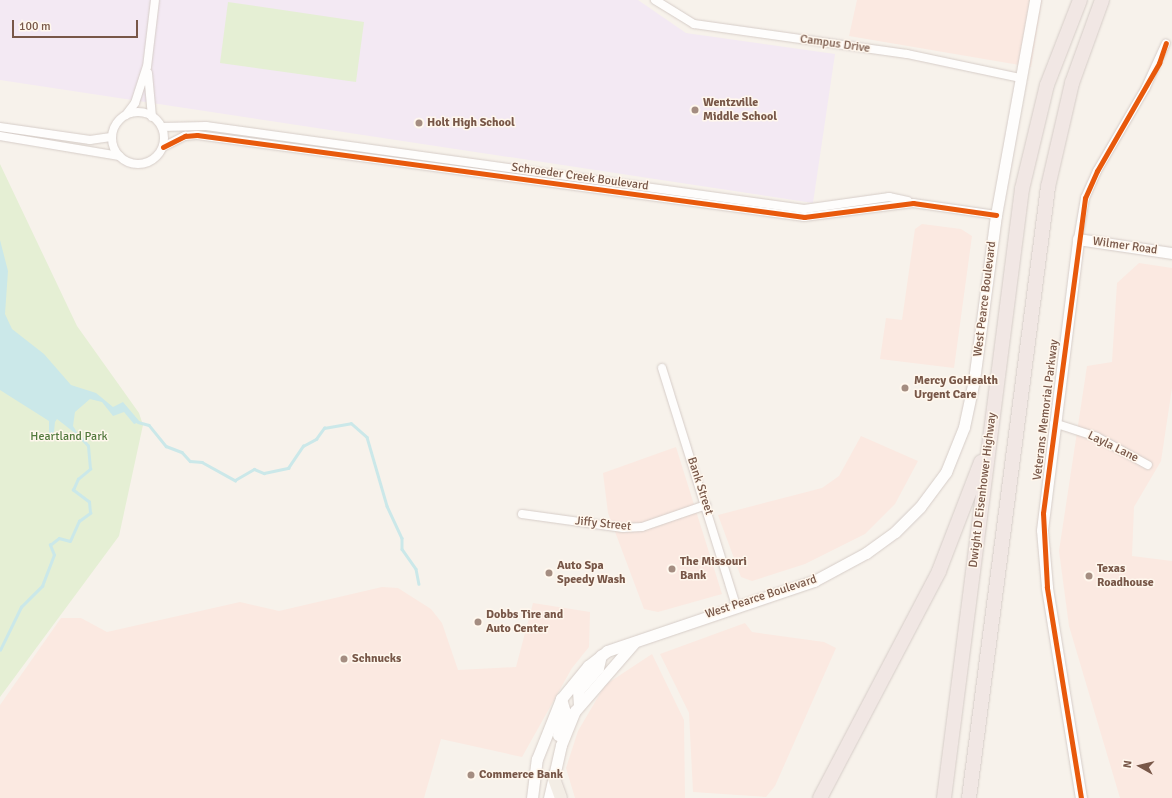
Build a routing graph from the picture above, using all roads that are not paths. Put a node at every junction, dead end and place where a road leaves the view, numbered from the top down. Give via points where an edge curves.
1 (155, 0) edge
2 (655, 0) edge
3 (1035, 0) edge
4 (1080, 0) edge
5 (1102, 0) edge
6 (1166, 43) dead end
7 (148, 67) junction
8 (1020, 78) junction
9 (126, 115) junction
10 (152, 117) junction
11 (0, 126) edge
12 (162, 127) junction
13 (0, 136) edge
14 (111, 137) junction
15 (163, 147) junction
16 (119, 156) junction
17 (857, 205) junction
18 (996, 214) junction
19 (1078, 240) junction
20 (1172, 253) edge
21 (662, 368) dead end
22 (1054, 424) junction
23 (991, 433) junction
24 (1148, 464) dead end
25 (706, 505) junction
26 (522, 514) dead end
27 (993, 600) junction
28 (736, 605) junction
29 (634, 643) junction
30 (601, 656) junction
31 (561, 699) junction
32 (579, 705) junction
33 (554, 772) junction
34 (821, 797) edge
35 (532, 798) edge
36 (549, 798) edge
37 (561, 798) edge
38 (944, 798) edge
39 (969, 798) edge
40 (978, 798) edge
41 (1081, 798) edge

1 - 7 street
2 - 8 street, Campus Drive via 694,24 907,54
3 - 8 main road, West Pearce Boulevard
4 - 23 highway, Dwight D Eisenhower Highway via 1047,85 1031,144
5 - 27 highway, Dwight D Eisenhower Highway via 1072,83 1048,187
6 - 19 street, Veterans Memorial Parkway via 1146,88 1097,171 1085,198
7 - 9 street via 135,103
7 - 10 street
8 - 18 main road, West Pearce Boulevard
9 - 10 street
9 - 14 street via 117,122
10 - 12 street
11 - 14 street via 90,140
12 - 15 street
12 - 17 street, Schroeder Creek Boulevard via 206,126 804,210
13 - 16 street
14 - 16 street
15 - 16 street via 157,156 140,164
15 - 17 street, Schroeder Creek Boulevard via 185,136 197,135 786,216 820,216
17 - 18 street, Schroeder Creek Boulevard via 889,197 913,203
18 - 28 main road, West Pearce Boulevard via 974,380 964,427 946,472 920,507 866,553 814,581
19 - 20 main road, Wilmer Road
19 - 22 main road, Veterans Memorial Parkway
21 - 25 street, Bank Street
22 - 24 street, Layla Lane via 1097,437
22 - 41 main road, Veterans Memorial Parkway via 1042,530 1047,587
23 - 34 highway via 939,571
23 - 38 highway, Dwight D Eisenhower Highway
25 - 26 street, Jiffy Street via 642,527 622,528
25 - 28 street, Bank Street
27 - 39 highway, Dwight D Eisenhower Highway
27 - 40 highway via 997,630
28 - 29 main road, West Pearce Boulevard
29 - 30 main road, West Pearce Boulevard
29 - 32 main road, West Pearce Boulevard
30 - 31 main road, West Pearce Boulevard
30 - 32 main road via 598,668 578,691
31 - 33 main road via 565,712 551,761
31 - 35 main road, West Pearce Boulevard via 537,759
32 - 33 main road, West Pearce Boulevard via 568,727
33 - 36 main road, West Pearce Boulevard
33 - 37 main road

